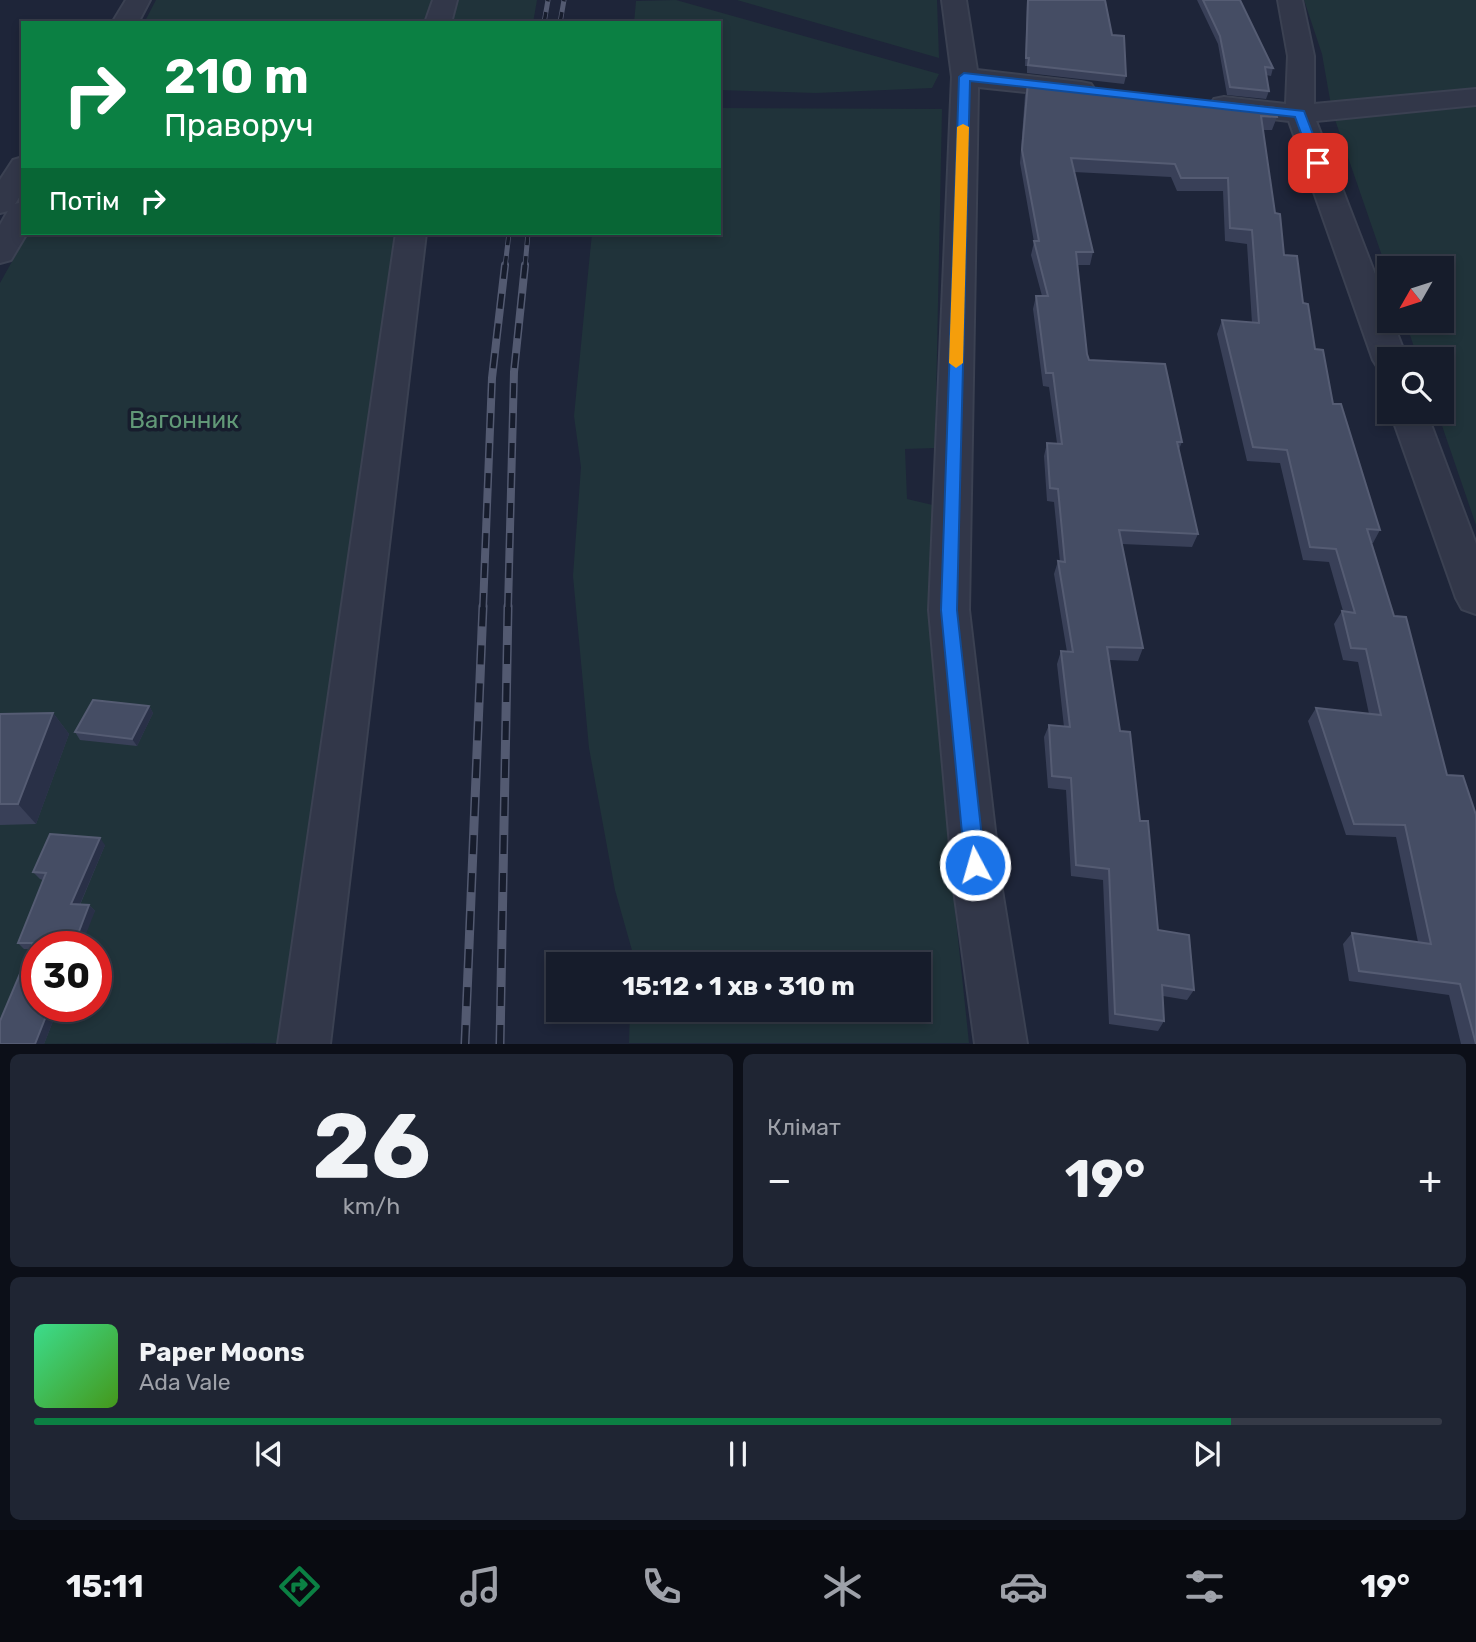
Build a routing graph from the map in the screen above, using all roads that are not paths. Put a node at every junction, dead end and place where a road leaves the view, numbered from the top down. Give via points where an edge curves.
1 (112, 0) edge
2 (138, 0) edge
3 (445, 0) edge
4 (954, 0) edge
5 (1290, 0) edge
6 (101, 21) edge
7 (126, 21) edge
8 (439, 21) edge
9 (964, 77) junction
10 (1112, 93) edge
11 (1476, 97) edge
12 (1193, 102) edge
13 (1300, 114) junction
14 (21, 169) edge
15 (0, 204) edge
16 (21, 215) edge
17 (411, 235) edge
18 (0, 253) edge
19 (1385, 347) edge
20 (1413, 424) edge
21 (1476, 598) edge
22 (304, 1044) edge
23 (1001, 1044) edge

1 - 6 street
2 - 7 street
3 - 8 street
4 - 9 street
5 - 13 street via 1301,56
9 - 10 street
9 - 23 street via 949,610 978,890
11 - 13 street
12 - 13 street
13 - 19 street
14 - 15 street
16 - 18 street
17 - 22 street
20 - 21 street

